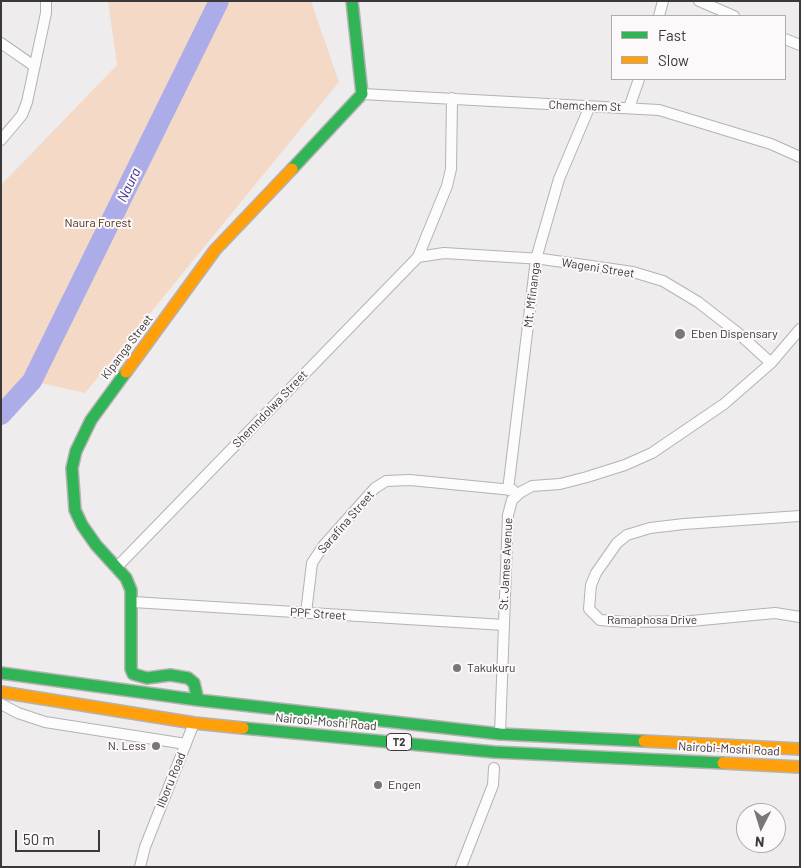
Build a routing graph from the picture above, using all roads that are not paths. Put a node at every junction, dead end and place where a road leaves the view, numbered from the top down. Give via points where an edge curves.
1 (46, 1) edge
2 (352, 1) edge
3 (663, 1) edge
4 (699, 1) edge
5 (659, 15) edge
6 (732, 15) edge
7 (786, 39) edge
8 (1, 43) edge
9 (800, 45) edge
10 (34, 66) junction
11 (639, 80) edge
12 (362, 94) junction
13 (452, 98) junction
14 (589, 108) junction
15 (629, 108) junction
16 (1, 140) edge
17 (800, 156) edge
18 (422, 255) junction
19 (536, 259) junction
20 (800, 328) edge
21 (771, 363) junction
22 (508, 490) junction
23 (521, 492) junction
24 (800, 516) edge
25 (116, 568) junction
26 (133, 602) junction
27 (306, 613) junction
28 (800, 617) edge
29 (504, 625) junction
30 (1, 673) edge
31 (1, 692) edge
32 (198, 700) junction
33 (1, 704) edge
34 (194, 723) junction
35 (500, 734) junction
36 (186, 744) junction
37 (800, 749) edge
38 (800, 767) edge
39 (494, 768) dead end
40 (140, 867) edge
41 (461, 867) edge

1 - 10 street
2 - 12 main road
3 - 5 street
4 - 6 street
7 - 9 street
8 - 10 street
10 - 16 street via 22,115
11 - 15 street
12 - 13 street, Chemchem St
12 - 25 main road, Kipanga Street via 215,250 91,420 72,468 75,510 82,525
13 - 14 street, Chemchem St
13 - 18 street via 451,169
14 - 15 street, Chemchem St
14 - 19 street, Mt. Mfinanga via 559,180
15 - 17 street, Chemchem St via 659,110 697,120
18 - 19 street, Wageni Street via 444,253
18 - 25 street, Shemndolwa Street
19 - 21 street, Wageni Street via 633,272 663,281 698,302
19 - 22 street, Mt. Mfinanga
20 - 21 street
21 - 23 street via 724,404 652,453 587,477 560,484 532,486
22 - 23 street, Sarafina Street
22 - 27 street, Sarafina Street via 410,480 386,481 375,488 336,531 312,563
23 - 29 street, St. James Avenue via 512,500 508,515
24 - 28 street, Ramaphosa Drive via 658,527 627,535 612,549 596,573 591,585 589,609 600,620 626,622 691,621 775,613
25 - 26 main road, Kipanga Street via 126,578
26 - 27 street, PPF Street
26 - 32 main road, Kipanga Street via 133,674 147,678 170,675 188,678 194,683
27 - 29 street, PPF Street
29 - 35 street, St. James Avenue
30 - 32 main road, Nairobi-Moshi Road / T2
31 - 34 main road, Nairobi-Moshi Road / T2
32 - 35 main road, Nairobi-Moshi Road / T2
33 - 36 street via 45,722
34 - 36 street, Ilboru Road
34 - 38 main road, Nairobi-Moshi Road / T2 via 494,752
35 - 37 main road, Nairobi-Moshi Road / T2
36 - 40 street, Ilboru Road
39 - 41 street via 493,785

